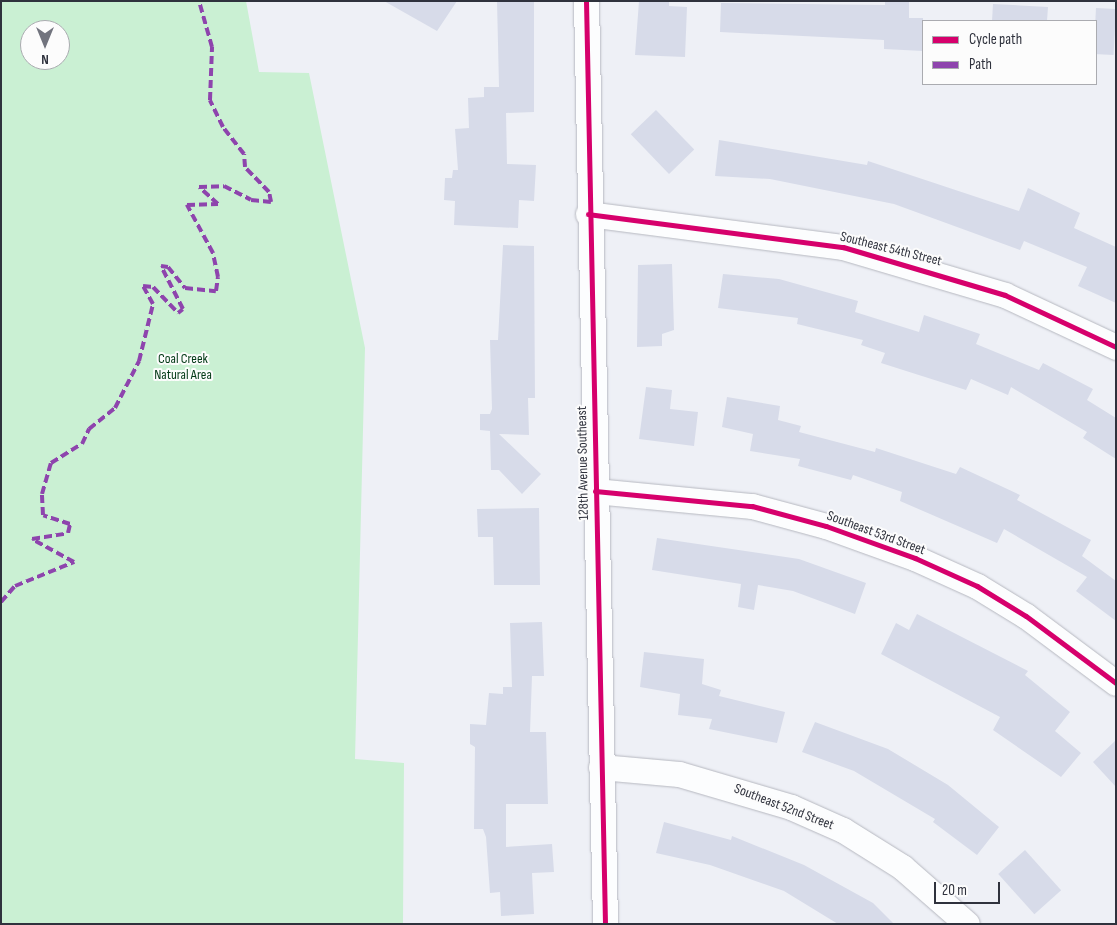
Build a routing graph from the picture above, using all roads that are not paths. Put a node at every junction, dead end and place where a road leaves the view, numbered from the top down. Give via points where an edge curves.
1 (586, 1) edge
2 (588, 214) junction
3 (1116, 347) edge
4 (595, 491) junction
5 (1116, 683) edge
6 (601, 767) junction
7 (605, 924) edge
8 (967, 924) edge

1 - 2 street, 128th Avenue Southeast
2 - 3 street, Southeast 54th Street via 748,232 871,254 1005,295
2 - 4 street, 128th Avenue Southeast
4 - 5 street, Southeast 53rd Street via 752,506 826,526 915,558 977,586 1026,616
4 - 6 street, 128th Avenue Southeast
6 - 7 street, 128th Avenue Southeast
6 - 8 street, Southeast 52nd Street via 680,774 791,807 843,830 902,868

